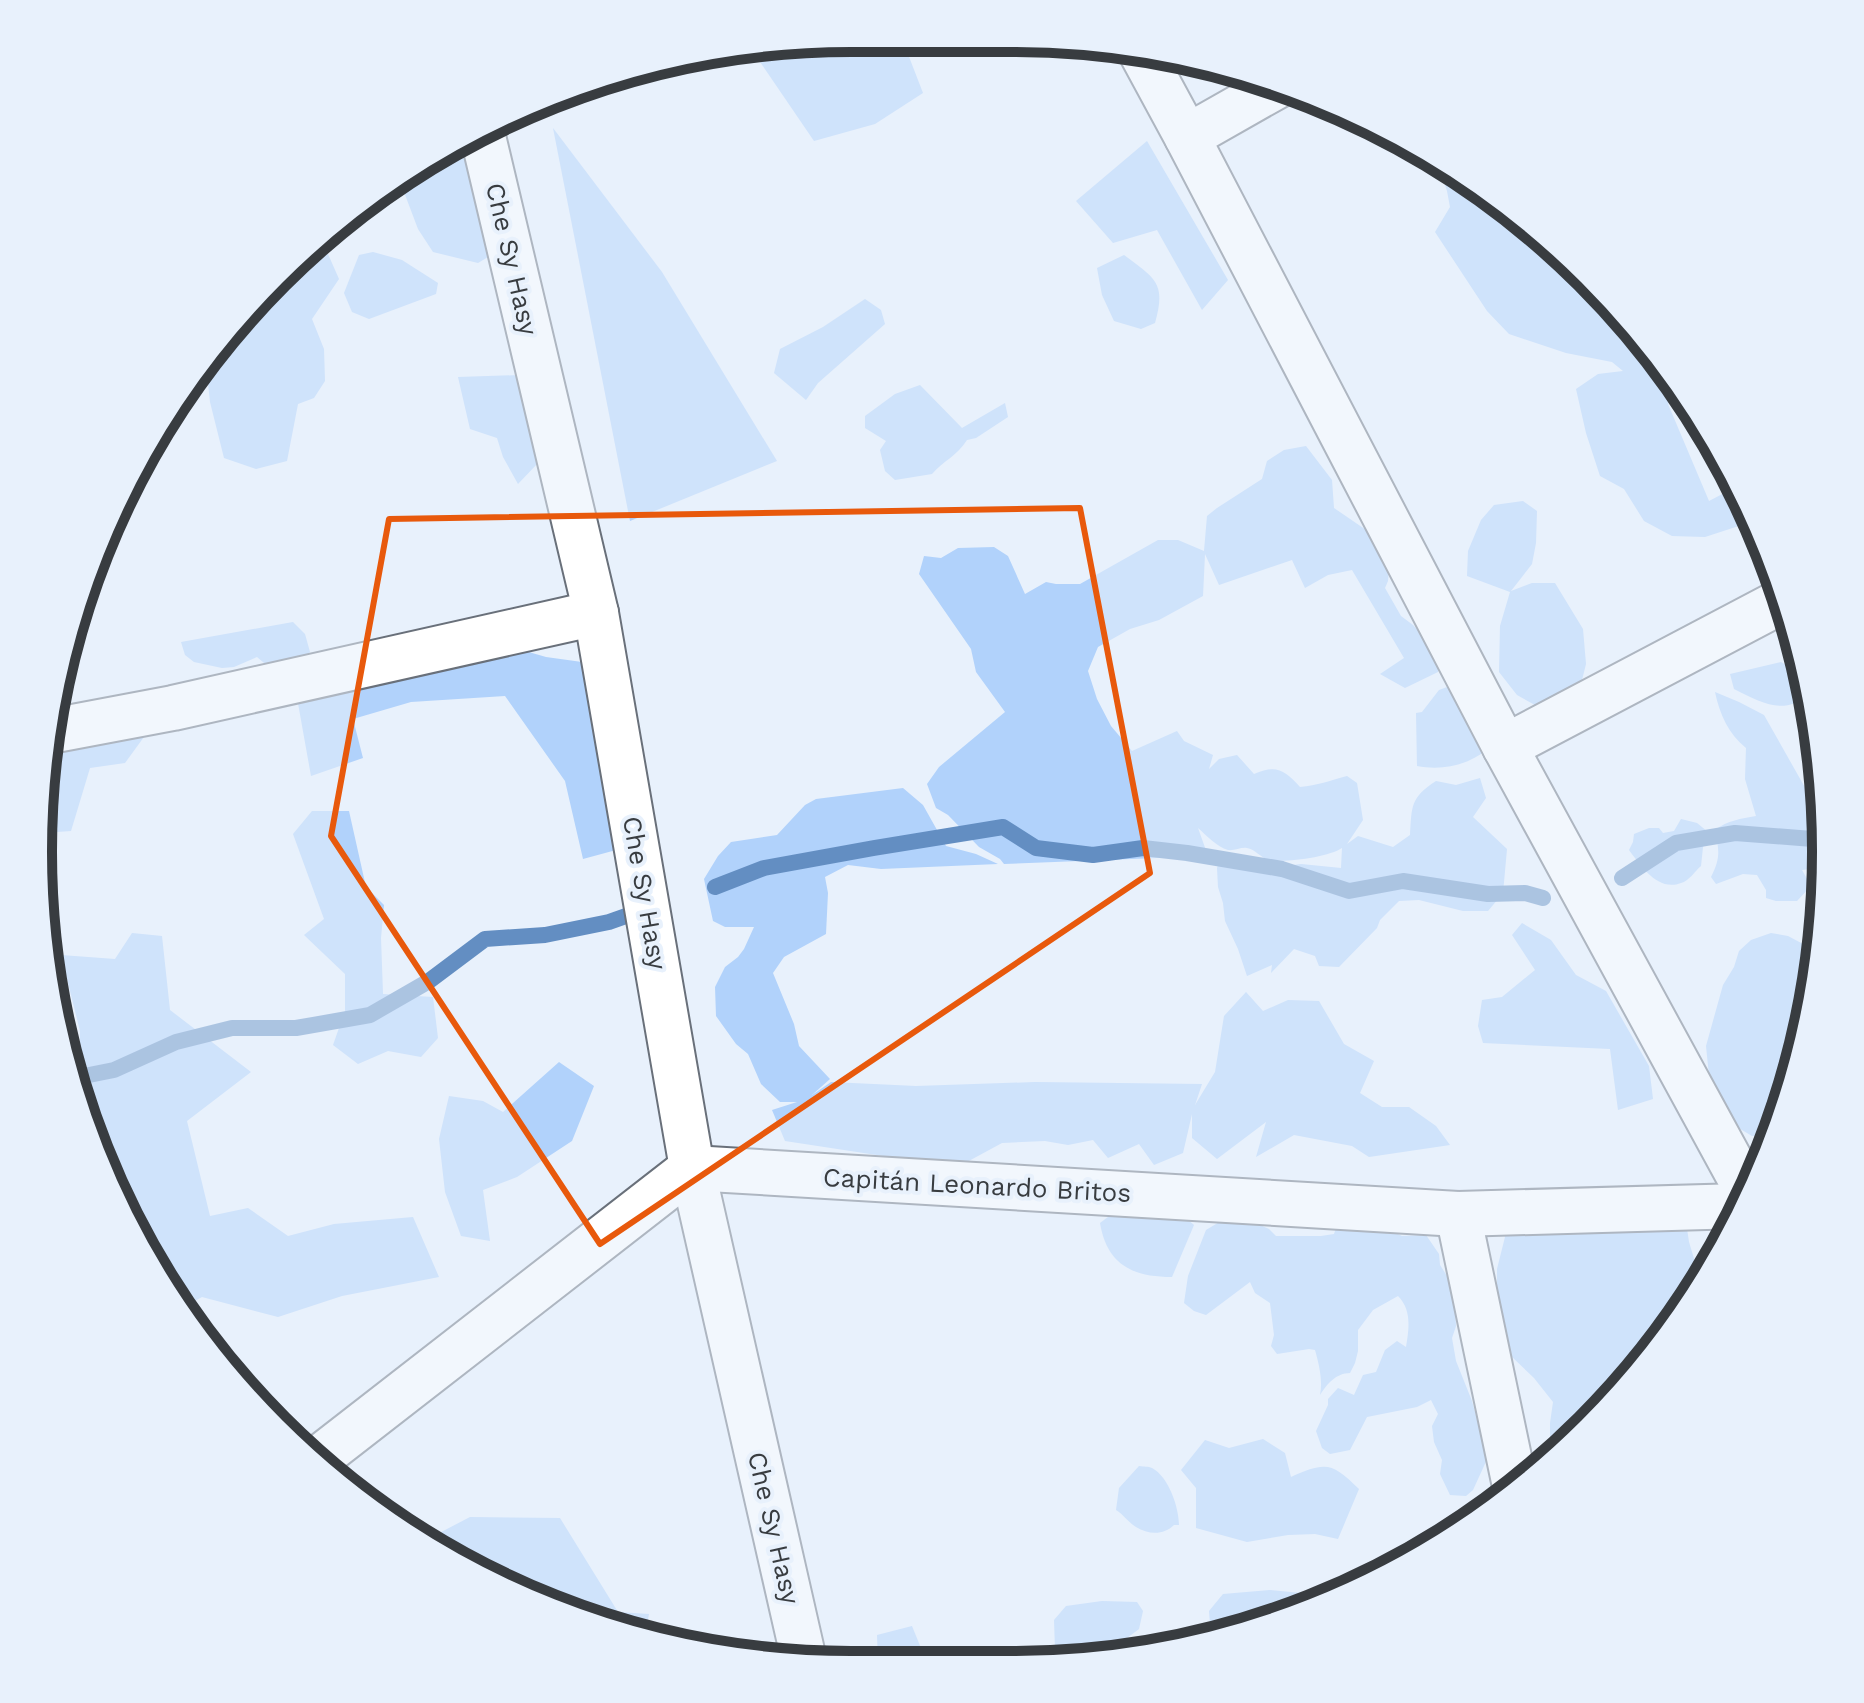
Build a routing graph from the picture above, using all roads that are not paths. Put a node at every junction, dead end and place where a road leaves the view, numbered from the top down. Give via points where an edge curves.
1 (1147, 64) edge
2 (1265, 93) edge
3 (1187, 137) junction
4 (484, 141) edge
5 (1773, 606) edge
6 (596, 613) junction
7 (62, 729) edge
8 (1505, 747) junction
9 (692, 1168) junction
10 (1741, 1180) edge
11 (1729, 1206) edge
12 (1458, 1214) junction
13 (325, 1454) edge
14 (1513, 1475) edge
15 (802, 1649) edge

1 - 3 street
2 - 3 street
3 - 8 street
4 - 6 street, Che Sy Hasy
5 - 8 street
6 - 7 street
6 - 9 street, Che Sy Hasy
8 - 10 street
9 - 12 street, Capitán Leonardo Britos
9 - 13 street
9 - 15 street, Che Sy Hasy
11 - 12 street, Capitán Leonardo Britos
12 - 14 street

